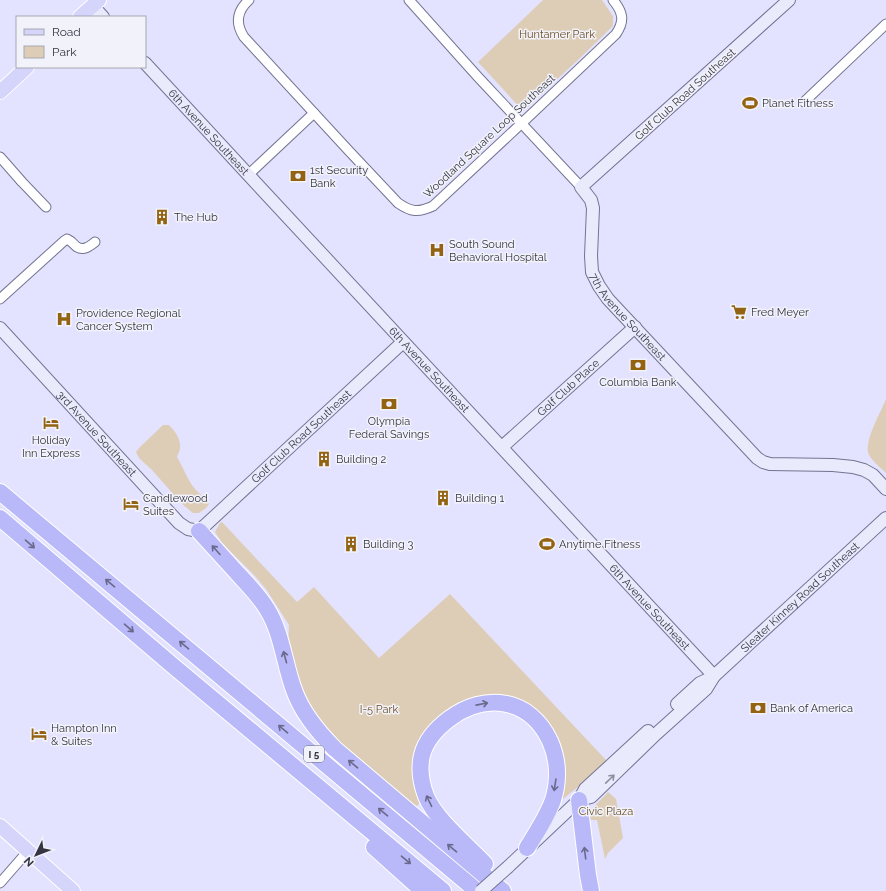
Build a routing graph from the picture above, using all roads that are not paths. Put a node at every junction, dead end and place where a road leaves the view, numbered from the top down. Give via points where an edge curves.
1 (249, 0) edge
2 (409, 0) edge
3 (612, 0) edge
4 (789, 0) edge
5 (93, 2) edge
6 (81, 16) edge
7 (102, 16) edge
8 (886, 24) edge
9 (146, 64) edge
10 (26, 68) edge
11 (0, 92) edge
12 (804, 102) dead end
13 (314, 113) junction
14 (522, 123) junction
15 (0, 157) edge
16 (248, 175) junction
17 (581, 187) junction
18 (46, 207) dead end
19 (95, 242) dead end
20 (0, 299) edge
21 (635, 327) junction
22 (0, 328) edge
23 (403, 342) junction
24 (502, 447) junction
25 (886, 489) edge
26 (0, 492) edge
27 (0, 518) edge
28 (886, 518) edge
29 (199, 531) junction
30 (172, 665) junction
31 (714, 676) junction
32 (579, 800) junction
33 (0, 826) edge
34 (528, 848) junction
35 (28, 851) junction
36 (0, 883) edge
37 (73, 891) edge
38 (423, 891) edge
39 (443, 891) edge
40 (477, 891) edge
41 (481, 891) edge
42 (503, 891) edge
43 (512, 891) edge
44 (591, 891) edge

1 - 13 street, Woodland Square Loop Southeast via 241,9 238,18 244,37
2 - 14 street, 7th Avenue Southeast
3 - 14 street, Woodland Square Loop Southeast via 620,9 622,20 616,34
4 - 17 street, Golf Club Road Southeast
5 - 6 main road
5 - 7 street
8 - 12 street
9 - 16 street, 6th Avenue Southeast
10 - 11 main road
13 - 14 street, Woodland Square Loop Southeast via 398,203 415,211 433,206
13 - 16 street
14 - 17 street, 7th Avenue Southeast
15 - 18 street
16 - 23 street, 6th Avenue Southeast
17 - 21 street, 7th Avenue Southeast via 591,200 593,208 592,272 604,294
19 - 20 street via 83,249 72,241 64,241
21 - 24 street, Golf Club Place
21 - 25 street, 7th Avenue Southeast via 757,458 770,464 853,467 873,475
22 - 29 street, 3rd Avenue Southeast via 179,523 188,529
23 - 24 street, 6th Avenue Southeast
23 - 29 street, Golf Club Road Southeast
24 - 31 street, 6th Avenue Southeast
40 -> 26 highway, I 5
27 -> 30 highway, I 5
28 - 31 street, Sleater Kinney Road Southeast
42 -> 29 highway via 318,732 294,691 280,640 267,609 255,592
30 - 38 highway
30 -> 39 highway, I 5
31 - 32 street, Sleater Kinney Road Southeast via 700,683 585,789
32 -> 31 street, Sleater Kinney Road Southeast via 591,797 706,689
32 - 34 street, Sleater Kinney Road Southeast
44 -> 32 highway
33 - 35 main road
34 - 41 street, Sleater Kinney Road Southeast, bridge
43 -> 34 highway via 445,823 432,807 422,783 420,763 427,742 439,727 464,709 490,703 515,706 532,716 546,732 557,767 553,800
35 - 36 street
35 - 37 main road

